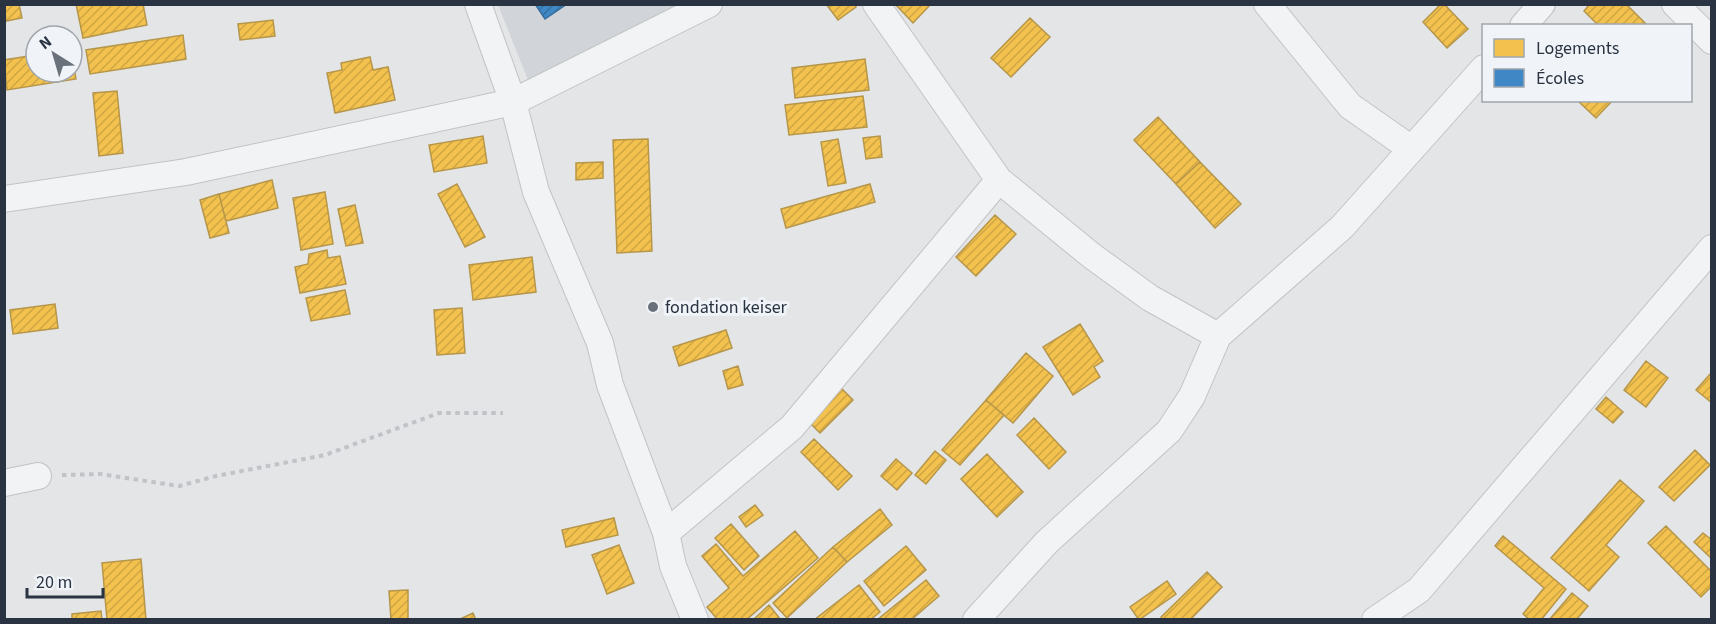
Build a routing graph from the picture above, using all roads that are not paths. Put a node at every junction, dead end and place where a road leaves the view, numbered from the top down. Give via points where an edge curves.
1 (478, 4) edge
2 (709, 4) edge
3 (876, 4) edge
4 (1268, 4) edge
5 (1542, 4) edge
6 (1675, 4) edge
7 (1525, 24) edge
8 (1712, 40) edge
9 (1482, 70) edge
10 (513, 102) junction
11 (1410, 148) junction
12 (999, 180) junction
13 (4, 199) edge
14 (1712, 248) edge
15 (1218, 336) junction
16 (38, 476) road end
17 (4, 483) edge
18 (666, 533) junction
19 (1379, 619) edge
20 (695, 620) edge
21 (976, 620) edge

1 - 10 street
2 - 10 street
3 - 12 street
4 - 11 street via 1350,106
5 - 7 street
6 - 8 street
9 - 11 street
10 - 13 street via 186,172
10 - 18 street via 536,192 600,343 610,385
11 - 15 street via 1342,227
12 - 15 street via 1150,298
12 - 18 street via 792,427
14 - 19 street via 1419,590
15 - 21 street via 1191,396 1169,431 1047,542
16 - 17 street
18 - 20 street via 673,566

